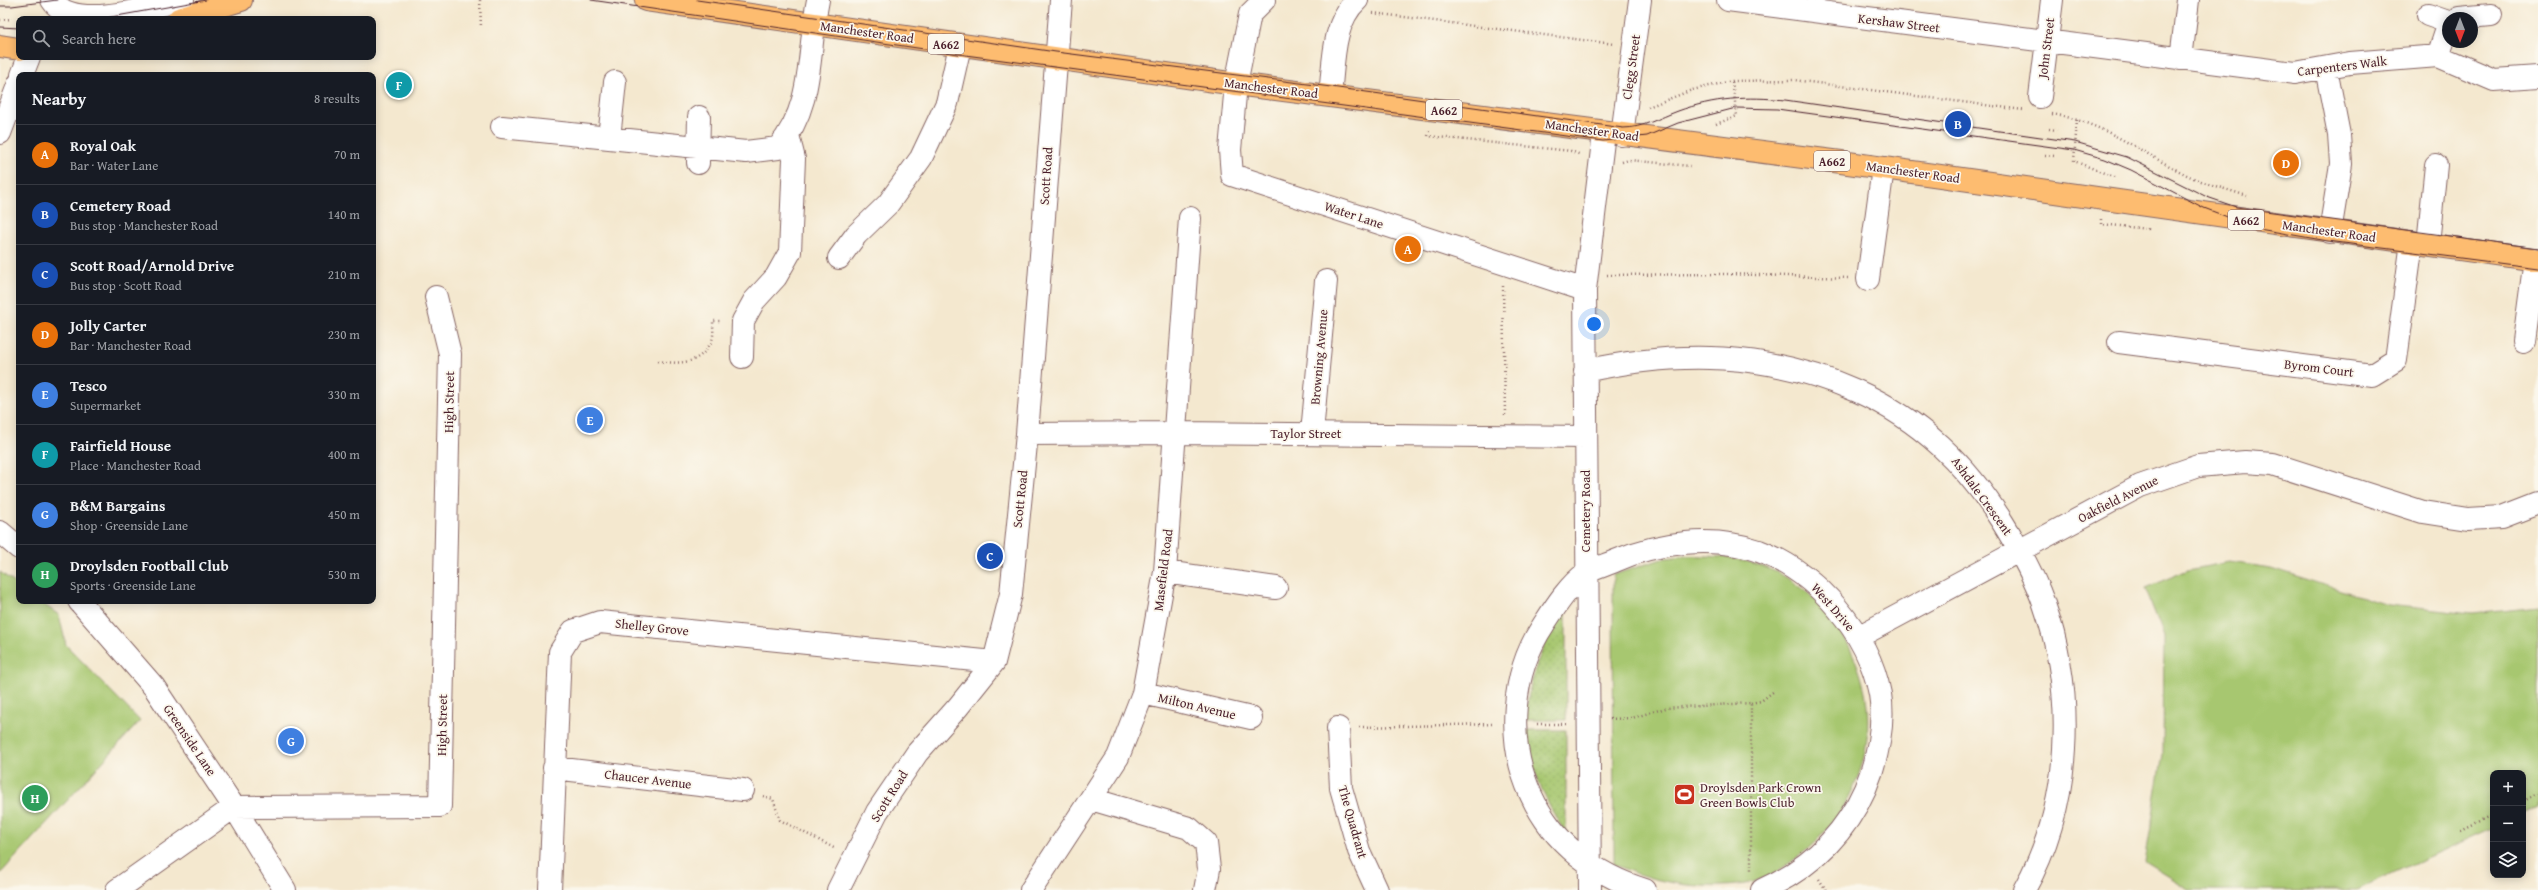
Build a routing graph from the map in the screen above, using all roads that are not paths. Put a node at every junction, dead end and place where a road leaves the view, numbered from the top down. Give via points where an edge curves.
1 (51, 0) edge
2 (183, 0) edge
3 (241, 0) edge
4 (646, 0) edge
5 (818, 0) edge
6 (1061, 0) edge
7 (1264, 0) edge
8 (1640, 0) edge
9 (1728, 0) edge
10 (2052, 0) edge
11 (2188, 0) edge
12 (1352, 5) edge
13 (1862, 9) edge
14 (2491, 15) dead end
15 (44, 16) edge
16 (86, 16) edge
17 (97, 16) edge
18 (190, 16) edge
19 (2478, 16) edge
20 (813, 25) junction
21 (2046, 42) junction
22 (2442, 44) edge
23 (0, 46) edge
24 (960, 46) junction
25 (16, 49) edge
26 (2438, 56) junction
27 (1056, 58) junction
28 (2180, 59) junction
29 (27, 60) edge
30 (2326, 68) junction
31 (23, 72) edge
32 (2538, 77) edge
33 (615, 82) dead end
34 (1236, 84) junction
35 (16, 91) edge
36 (1330, 95) junction
37 (2039, 107) road end
38 (699, 116) dead end
39 (502, 127) dead end
40 (0, 133) edge
41 (1613, 134) junction
42 (788, 135) junction
43 (609, 138) junction
44 (698, 155) junction
45 (2436, 165) dead end
46 (1883, 168) junction
47 (1190, 218) dead end
48 (2330, 232) junction
49 (2420, 243) junction
50 (839, 258) dead end
51 (2537, 260) edge
52 (1868, 279) road end
53 (1326, 281) dead end
54 (1586, 283) junction
55 (436, 297) dead end
56 (2524, 341) dead end
57 (2119, 342) dead end
58 (742, 357) dead end
59 (1585, 371) junction
60 (1176, 432) junction
61 (1312, 433) junction
62 (1027, 434) junction
63 (1585, 437) junction
64 (2538, 503) edge
65 (0, 532) edge
66 (16, 545) edge
67 (2020, 550) junction
68 (1165, 572) junction
69 (1586, 574) junction
70 (1276, 588) dead end
71 (83, 604) edge
72 (1858, 637) junction
73 (994, 662) junction
74 (1144, 693) junction
75 (1251, 718) dead end
76 (1338, 728) road end
77 (554, 768) junction
78 (743, 790) road end
79 (1091, 799) junction
80 (234, 807) junction
81 (1590, 866) junction
82 (1757, 882) edge
83 (117, 890) edge
84 (285, 890) edge
85 (550, 890) edge
86 (838, 890) edge
87 (1033, 890) edge
88 (1205, 890) edge
89 (1377, 890) edge
90 (1590, 890) edge
91 (1645, 890) edge
92 (2024, 890) edge

1 - 15 street
1 - 16 street via 67,13
2 - 17 street
3 - 18 main road
4 - 20 main road, Manchester Road / A662
5 - 20 street
6 - 27 street, Scott Road
7 - 34 street via 1250,14
8 - 41 street, Clegg Street via 1634,46
9 - 13 street, Kershaw Street
10 - 21 street, John Street
11 - 28 street
12 - 36 street via 1339,27
13 - 21 street, Kershaw Street
14 - 19 street
20 - 24 main road, Manchester Road / A662
20 - 42 street via 806,90 799,117
21 - 28 street, Carpenters Walk
21 - 37 street, John Street
22 - 26 street
23 - 25 main road
24 - 27 main road, Manchester Road / A662
24 - 50 street via 947,102 921,158 888,204 856,235
26 - 30 street, Carpenters Walk via 2350,63
26 - 32 street, Carpenters Walk via 2494,80
27 - 34 main road, Manchester Road / A662
27 - 62 street, Scott Road
28 - 30 street, Carpenters Walk via 2294,74
29 - 31 street
30 - 48 street via 2342,164
33 - 43 street
34 - 36 main road, Manchester Road / A662
34 - 54 street, Water Lane via 1230,150 1232,175 1503,264
35 - 40 street
36 - 41 main road, Manchester Road / A662
38 - 44 street
39 - 43 street
41 - 46 main road, Manchester Road / A662
41 - 54 street, Cemetery Road
42 - 44 street via 778,148
42 - 58 street via 794,159 790,252 776,277 754,301 743,321
43 - 44 street
45 - 49 street
46 - 48 main road, Manchester Road / A662
46 - 52 street
47 - 60 street, Masefield Road
48 - 49 main road, Manchester Road / A662
49 - 51 main road, Manchester Road / A662
49 - 57 street, Byrom Court via 2396,360 2372,375
51 - 56 street
53 - 61 street, Browning Avenue
54 - 59 street, Cemetery Road
55 - 80 street, High Street via 450,354 440,806
59 - 63 street, Cemetery Road
59 - 67 street, Ashdale Crescent via 1659,358 1708,357 1751,360 1824,378 1859,392 1898,413 1952,455 1993,507
60 - 61 street, Taylor Street
60 - 62 street, Taylor Street
60 - 68 street, Masefield Road
61 - 63 street, Taylor Street
62 - 73 street, Scott Road via 1011,594
63 - 69 street, Cemetery Road
64 - 67 street, Oakfield Avenue via 2520,512 2486,519 2446,517 2273,464 2222,463 2182,470 2140,486
65 - 66 street
67 - 72 street, Oakfield Avenue
67 - 92 street, Ashdale Crescent via 2044,604 2056,644 2066,728 2056,806 2042,849
68 - 70 street
68 - 74 street, Masefield Road
69 - 72 street, West Drive via 1630,555 1662,545 1726,544 1758,551 1783,562 1812,582 1840,612
69 - 81 street, Cemetery Road
69 - 81 street via 1562,598 1535,637 1518,689 1514,724 1518,759 1539,810 1559,839
71 - 80 street, Greenside Lane via 154,687
72 - 82 street, West Drive via 1876,678 1880,696 1881,719 1871,774 1850,818 1834,839 1809,864 1783,881
73 - 77 street, Shelley Grove via 600,622 573,630 560,652
73 - 86 street, Scott Road via 917,753 877,812
74 - 75 street, Milton Avenue
74 - 79 street, Masefield Road via 1118,757
76 - 89 street, The Quadrant via 1341,788 1359,851
77 - 78 street, Chaucer Avenue
77 - 85 street, Shelley Grove
79 - 87 street, Masefield Road
79 - 88 street via 1189,828 1206,843 1208,869
80 - 83 street
80 - 84 street, Greenside Lane
81 - 90 street, Cemetery Road
81 - 91 street

